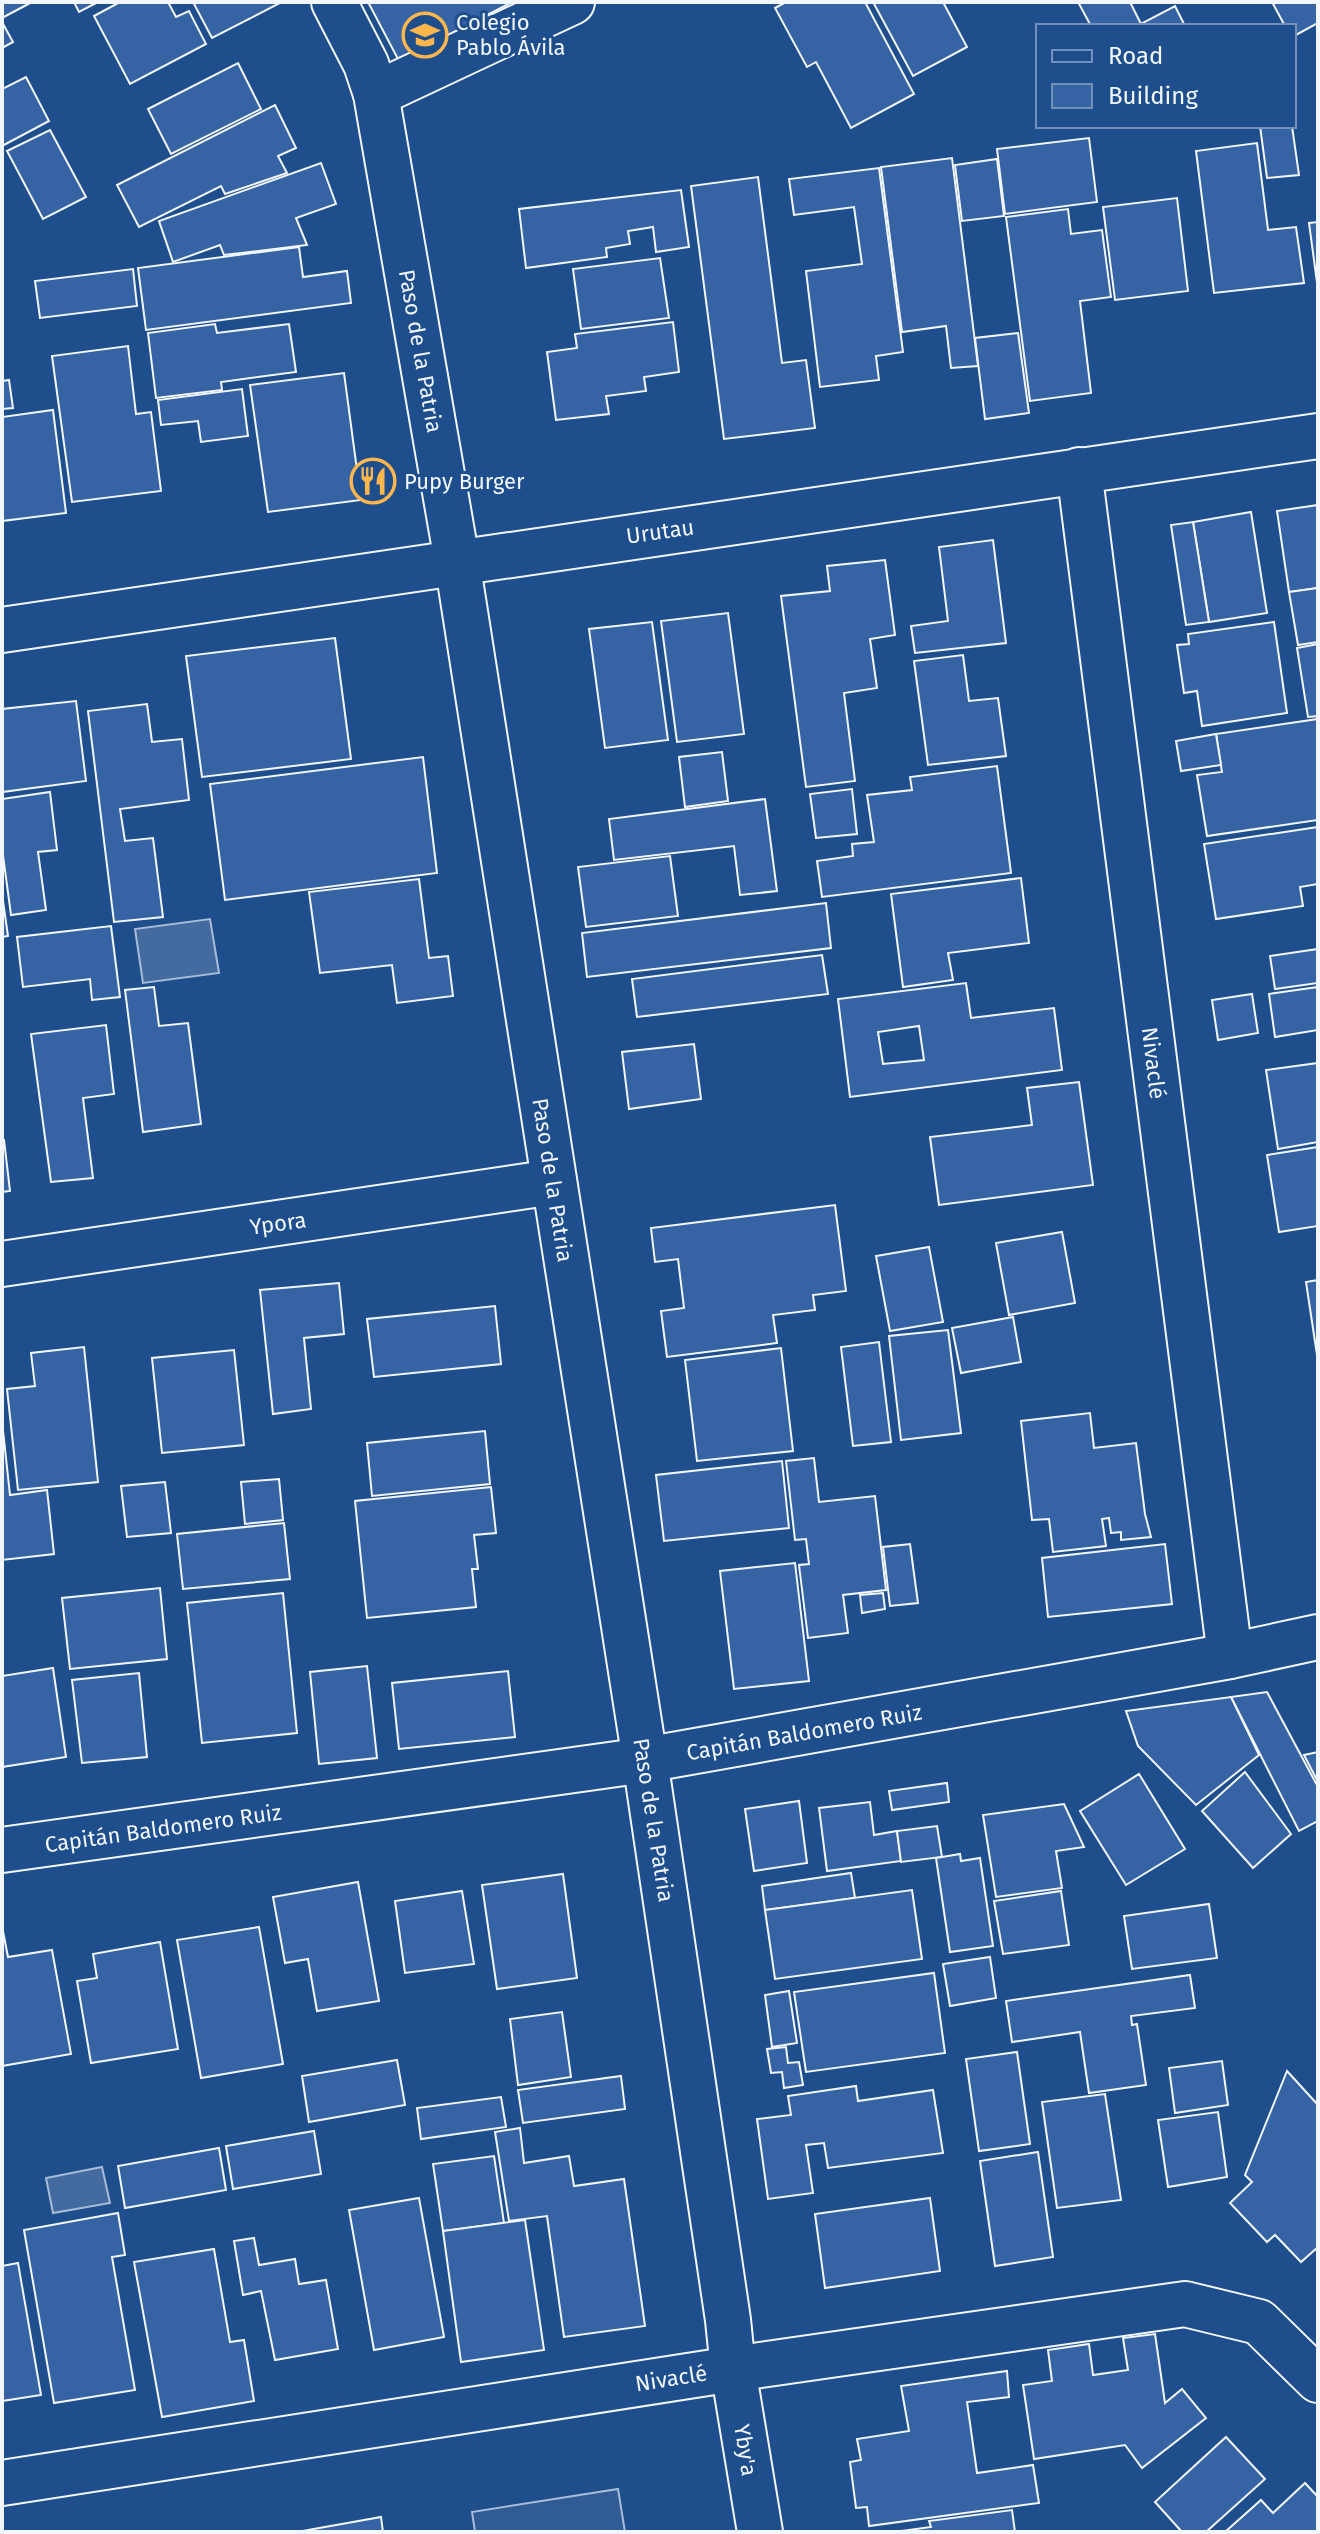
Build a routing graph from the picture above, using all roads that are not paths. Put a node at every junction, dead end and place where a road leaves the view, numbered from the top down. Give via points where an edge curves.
1 (334, 2) edge
2 (572, 2) edge
3 (376, 94) junction
4 (1318, 436) edge
5 (1079, 470) junction
6 (457, 561) junction
7 (2, 630) edge
8 (554, 1182) junction
9 (2, 1264) edge
10 (1318, 1637) edge
11 (1230, 1656) junction
12 (645, 1760) junction
13 (2, 1850) edge
14 (733, 2369) junction
15 (1318, 2380) edge
16 (2, 2483) edge
17 (760, 2532) edge

1 - 3 street, Paso de la Patria
2 - 3 street
3 - 6 street, Paso de la Patria
4 - 5 street, Urutau
5 - 6 street, Urutau
5 - 11 street, Nivaclé
6 - 7 street, Urutau
6 - 8 street, Paso de la Patria
8 - 9 street, Ypora
8 - 12 street, Paso de la Patria
10 - 11 street, Capitán Baldomero Ruiz
11 - 12 street, Capitán Baldomero Ruiz
12 - 13 street, Capitán Baldomero Ruiz
12 - 14 street, Paso de la Patria
14 - 15 street, Nivaclé via 1185,2304 1259,2322
14 - 16 street, Nivaclé
14 - 17 street, Yby'a

